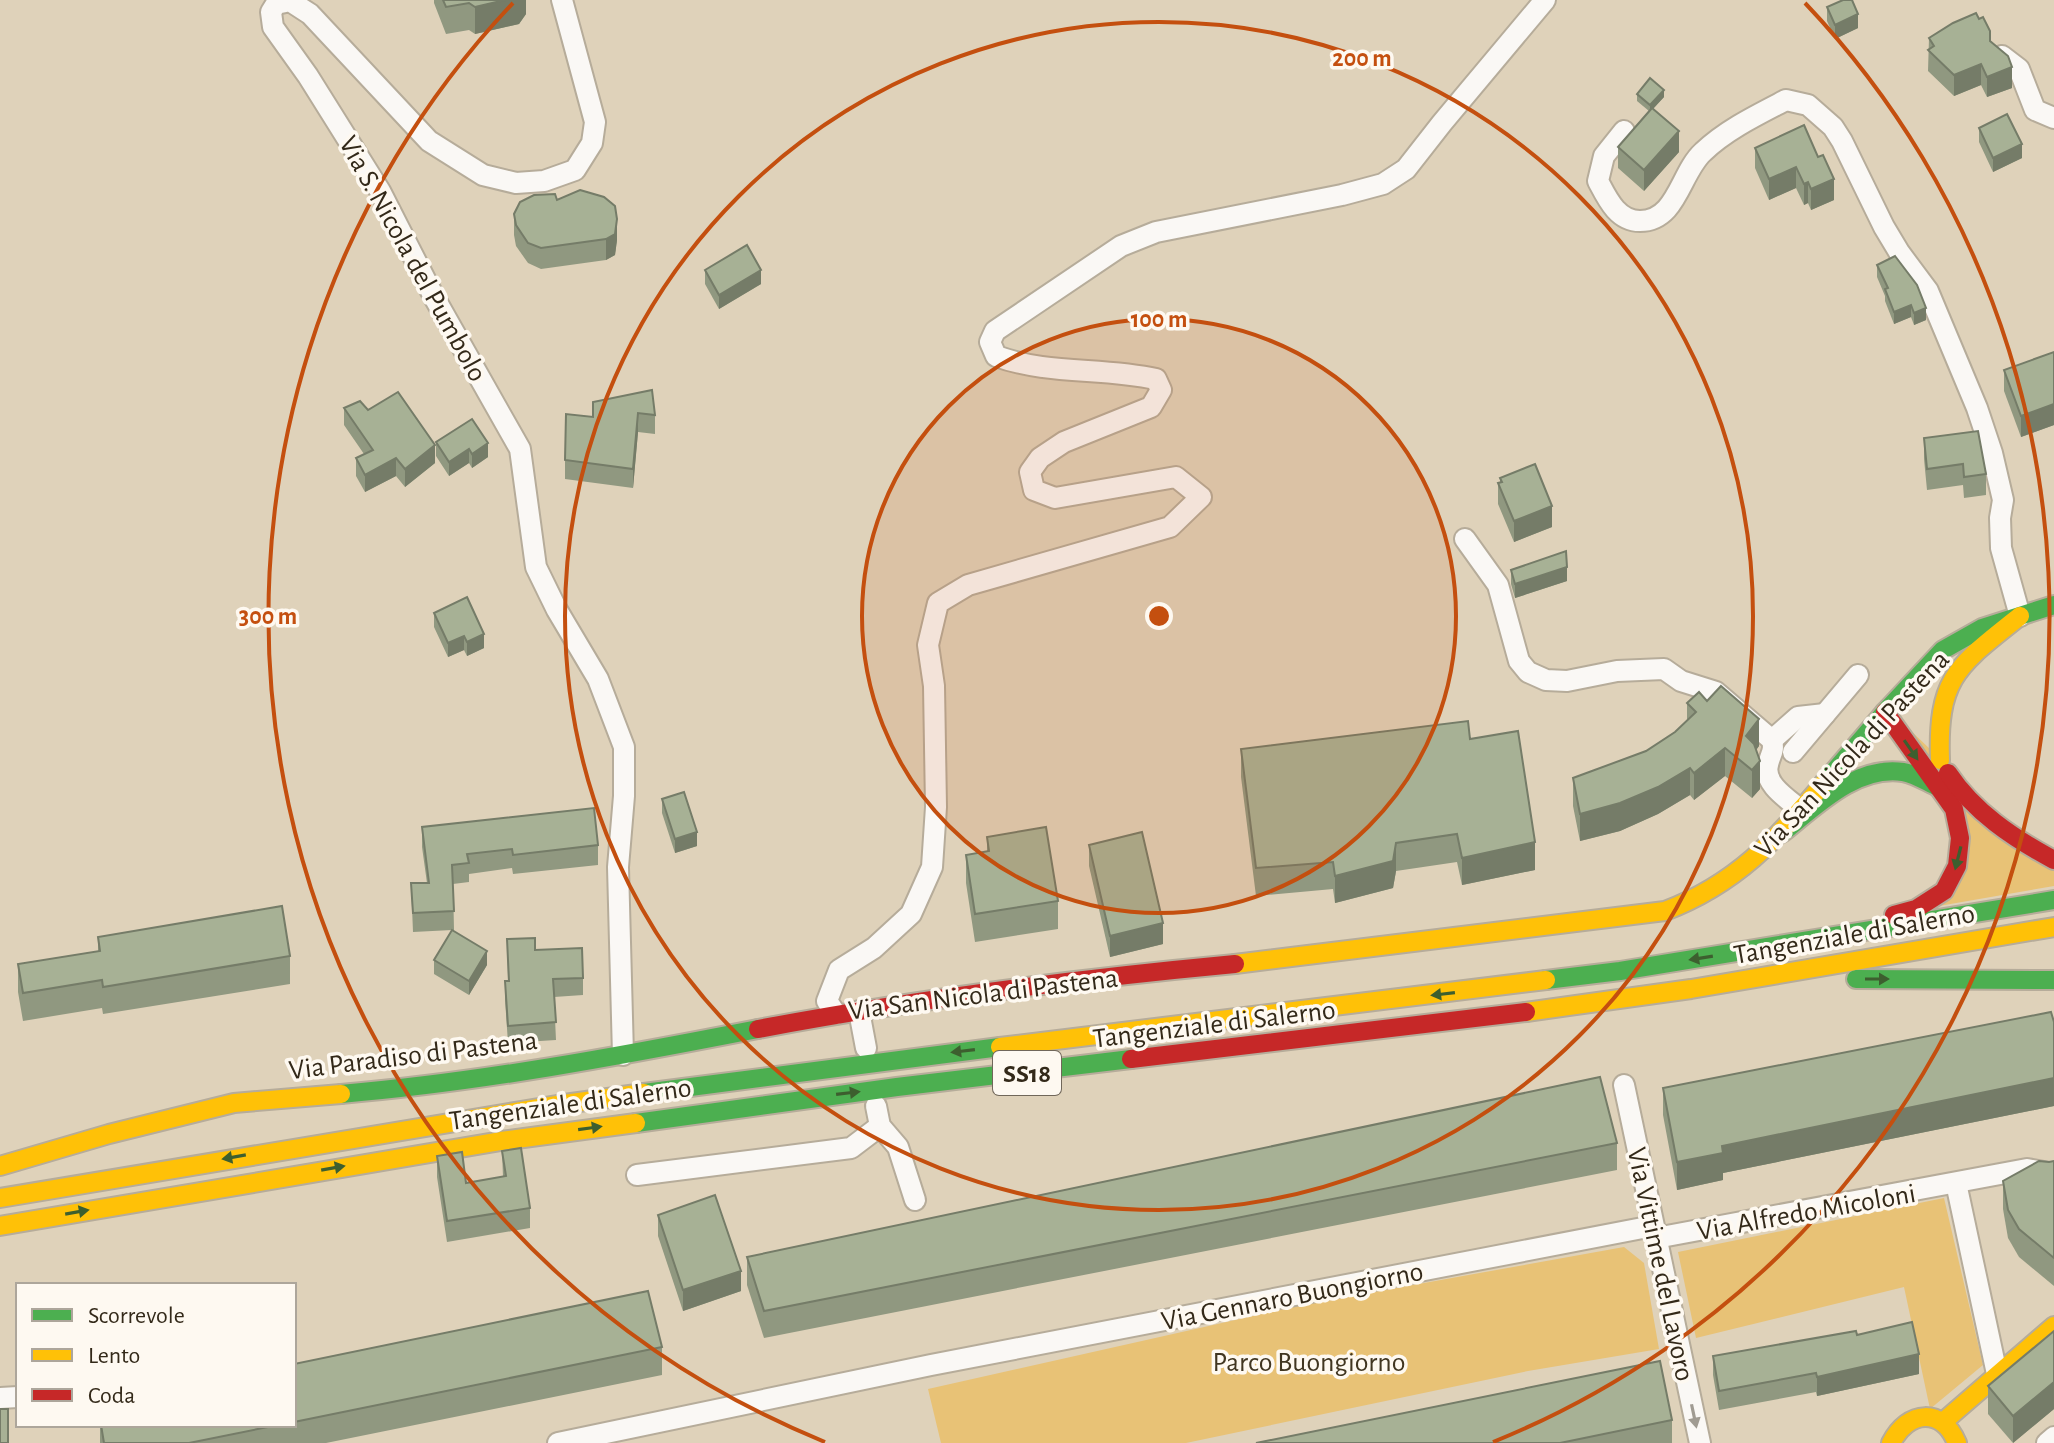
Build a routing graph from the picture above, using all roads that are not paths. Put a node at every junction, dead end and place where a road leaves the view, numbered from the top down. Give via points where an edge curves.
1 (562, 0) edge
2 (1545, 0) edge
3 (2002, 56) edge
4 (2054, 118) edge
5 (1624, 131) dead end
6 (1465, 539) dead end
7 (2050, 609) edge
8 (2020, 616) junction
9 (1858, 675) dead end
10 (1891, 706) junction
11 (1825, 714) junction
12 (1772, 740) junction
13 (1793, 752) dead end
14 (1940, 760) junction
15 (1938, 787) junction
16 (1801, 810) junction
17 (1782, 833) junction
18 (2054, 860) edge
19 (2054, 900) edge
20 (2054, 927) edge
21 (1772, 947) junction
22 (1799, 972) junction
23 (2054, 980) edge
24 (859, 1011) junction
25 (836, 1014) junction
26 (866, 1048) dead end
27 (623, 1055) junction
28 (1624, 1085) dead end
29 (0, 1166) edge
30 (2054, 1174) edge
31 (637, 1175) dead end
32 (1956, 1183) junction
33 (0, 1198) edge
34 (915, 1200) dead end
35 (0, 1226) edge
36 (1654, 1232) junction
37 (2054, 1326) edge
38 (1997, 1374) junction
39 (1943, 1422) junction
40 (648, 1434) edge
41 (558, 1443) edge
42 (1700, 1443) edge
43 (1891, 1443) edge
44 (1957, 1443) edge

1 - 27 street, Via S. Nicola del Pumbolo via 595,122 592,143 575,170 544,181 516,183 483,175 429,141 310,14 290,1 276,4 271,12 273,27 380,191 520,449 536,567 598,679 624,747 618,867
2 - 25 street, Via San Nicola di Pastena via 1406,169 1383,184 1156,232 1121,246 995,331 990,342 996,356 1024,366 1135,374 1156,379 1161,390 1151,407 1064,442 1040,458 1030,472 1034,490 1055,498 1176,477 1201,497 1170,527 968,585 938,603 928,645 934,686 932,867 911,914 874,948 839,970 827,1001
3 - 4 street via 2019,69 2035,110
5 - 8 street via 1604,156 1598,181 1611,205 1636,221 1666,211 1702,153 1786,100 1808,105 1833,127 1899,252 1928,291 1977,408 2003,500 2001,548
6 - 12 street via 1498,585 1519,661 1528,672 1567,681 1664,669 1681,681 1716,692
7 - 8 main road, Via San Nicola di Pastena
8 - 10 main road, Via San Nicola di Pastena via 1982,628 1943,650
8 - 14 main road via 1952,675 1941,699
9 - 11 street
10 - 14 main road
10 -> 15 main road
10 - 16 main road, Via San Nicola di Pastena
11 - 12 street via 1798,717
11 - 13 street
12 - 16 street via 1769,778
14 - 18 main road via 1952,780 1995,821
15 - 17 main road via 1906,772 1881,771 1861,777
15 -> 21 main road via 1954,809 1962,847 1951,880 1937,896 1921,908
16 - 17 main road, Via San Nicola di Pastena
17 - 24 main road, Via San Nicola di Pastena via 1729,879 1665,911 1096,977
19 - 21 main road, Tangenziale di Salerno / SS18
20 - 22 main road, Tangenziale di Salerno / SS18
21 -> 33 main road, Tangenziale di Salerno / SS18 via 557,1105
22 -> 23 main road via 1856,979
35 -> 22 main road, Tangenziale di Salerno / SS18 via 622,1124 1405,1028
24 - 25 main road, Via San Nicola di Pastena
24 - 26 street
25 - 27 main road, Via Paradiso di Pastena
27 - 29 main road, Via Paradiso di Pastena via 410,1088 234,1103
28 - 36 street, Via Vittime del Lavoro
30 - 32 street, Via Alfredo Micoloni via 2027,1169
31 - 34 street via 851,1148 878,1116 898,1147
32 - 36 street, Via Alfredo Micoloni
32 - 38 street, Via Alfredo Micoloni
36 - 40 street, Via Gennaro Buongiorno via 931,1365
36 -> 42 street, Via Vittime del Lavoro
37 - 38 main road
38 - 39 main road
39 - 43 main road via 1915,1417 1899,1427
39 - 44 main road
40 - 41 street, Via Gennaro Buongiorno

